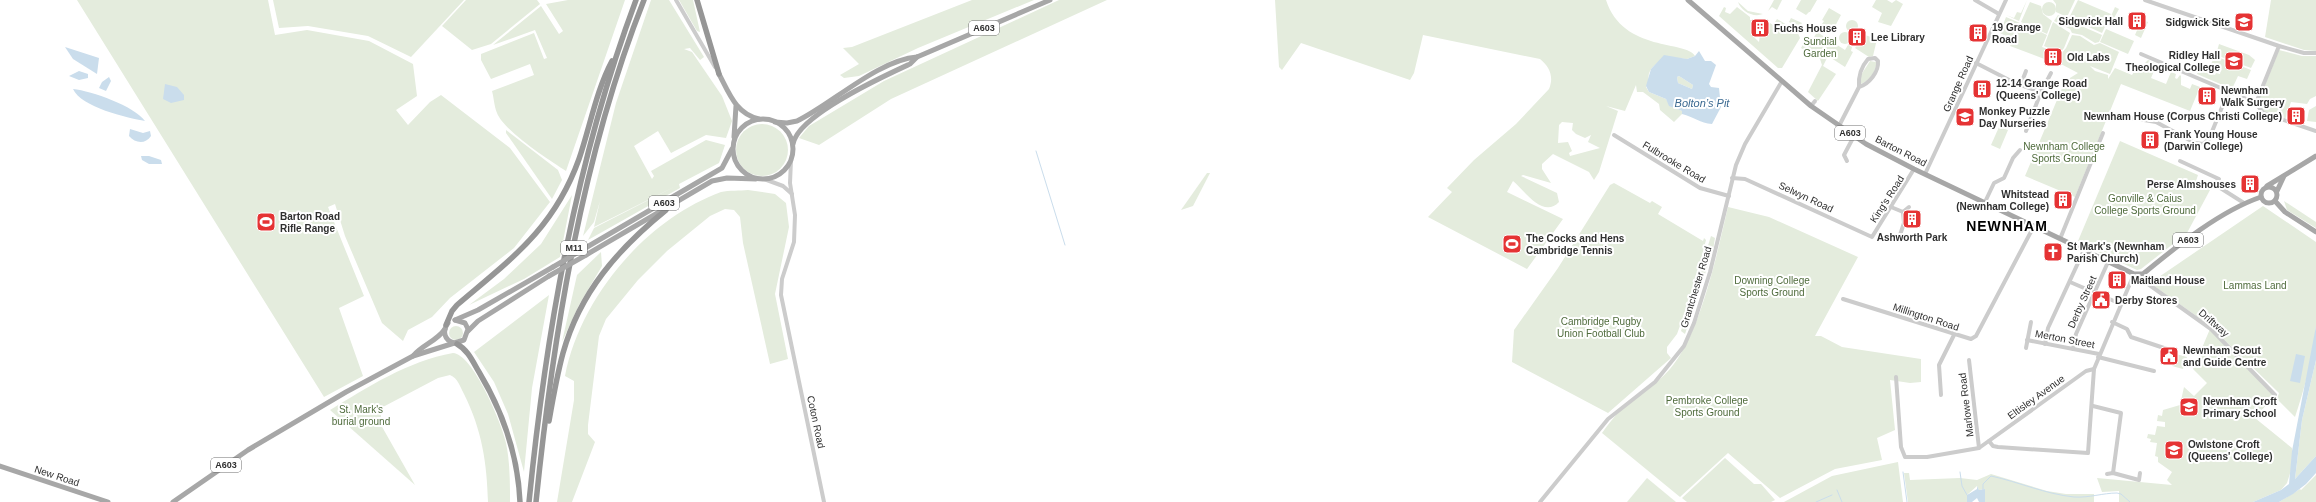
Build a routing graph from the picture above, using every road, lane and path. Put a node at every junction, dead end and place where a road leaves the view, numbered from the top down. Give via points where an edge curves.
1 (636, 0) edge
2 (644, 0) edge
3 (676, 0) edge
4 (697, 0) edge
5 (1050, 0) edge
6 (1975, 0) edge
7 (2006, 0) edge
8 (2145, 0) edge
9 (1690, 1) edge
10 (1999, 14) junction
11 (2279, 46) junction
12 (617, 50) junction
13 (2316, 53) edge
14 (2141, 54) dead end
15 (917, 57) junction
16 (1976, 63) junction
17 (2026, 71) dead end
18 (2051, 73) dead end
19 (719, 74) junction
20 (1782, 78) junction
21 (2021, 84) junction
22 (1859, 87) junction
23 (2229, 90) junction
24 (2041, 92) junction
25 (1815, 101) dead end
26 (2256, 103) junction
27 (736, 106) junction
28 (1811, 106) junction
29 (2132, 118) dead end
30 (761, 119) junction
31 (775, 122) junction
32 (1839, 126) junction
33 (2026, 131) dead end
34 (2316, 131) edge
35 (2103, 132) dead end
36 (1614, 135) dead end
37 (1854, 136) junction
38 (734, 139) junction
39 (792, 145) junction
40 (732, 149) junction
41 (2020, 150) dead end
42 (2316, 156) edge
43 (791, 160) junction
44 (1847, 161) dead end
45 (2180, 161) dead end
46 (1914, 169) junction
47 (1925, 174) junction
48 (2285, 175) junction
49 (1732, 178) junction
50 (756, 179) junction
51 (764, 179) junction
52 (2267, 186) junction
53 (2277, 191) junction
54 (792, 194) junction
55 (1729, 196) junction
56 (2261, 197) junction
57 (2275, 201) junction
58 (1984, 202) junction
59 (2244, 203) junction
60 (1891, 207) junction
61 (1909, 207) dead end
62 (666, 210) junction
63 (1904, 212) junction
64 (2034, 226) junction
65 (2316, 232) edge
66 (1872, 237) joint
67 (1899, 238) dead end
68 (2060, 239) junction
69 (2084, 250) junction
70 (2108, 262) junction
71 (2134, 274) junction
72 (2070, 282) junction
73 (2095, 292) junction
74 (1843, 299) dead end
75 (2121, 304) junction
76 (455, 320) junction
77 (2031, 322) dead end
78 (2112, 322) junction
79 (445, 327) junction
80 (468, 331) junction
81 (1954, 335) junction
82 (2027, 340) junction
83 (456, 344) junction
84 (2045, 344) junction
85 (2026, 348) dead end
86 (2073, 349) junction
87 (2170, 350) dead end
88 (413, 356) junction
89 (2098, 356) junction
90 (1969, 360) dead end
91 (2094, 370) junction
92 (2154, 371) dead end
93 (1896, 377) dead end
94 (1941, 395) dead end
95 (2275, 395) dead end
96 (2093, 406) junction
97 (1989, 441) junction
98 (1979, 448) junction
99 (0, 466) edge
100 (540, 466) junction
101 (2113, 473) junction
102 (2140, 473) dead end
103 (2107, 474) dead end
104 (108, 502) edge
105 (174, 502) edge
106 (520, 502) edge
107 (529, 502) edge
108 (536, 502) edge
109 (824, 502) edge
110 (1540, 502) edge

1 - 12 highway, M11
2 - 100 highway, M11 via 610,101 580,219 562,307
3 - 19 street
4 - 19 highway
5 - 15 main road, A603
6 - 10 street
7 - 10 street, Grange Road
8 - 11 street
9 - 20 main road, Barton Road / A603
10 - 16 street, Grange Road
11 - 13 street via 2304,53
11 - 26 street
12 - 79 highway via 608,67 572,178 554,210 526,246 457,305
12 - 107 highway, M11 via 585,168 563,266
14 - 23 street
15 - 31 main road, A603 via 907,58 866,78 797,121
15 - 39 main road, A603 via 910,64 847,96 804,124
16 - 21 street
16 - 47 street, Grange Road
17 - 21 street
18 - 24 street
19 - 27 main road
20 - 28 main road, Barton Road / A603
20 - 49 street, Grantchester Road via 1746,144
21 - 24 street
22 - 22 street via 1858,80 1864,64 1868,59 1875,58 1877,69 1868,83
22 - 32 street
23 - 26 street
23 - 29 street via 2205,143 2197,144 2156,122
24 - 33 street
25 - 28 street
26 - 34 street via 2262,113
27 - 30 main road
27 - 38 main road
28 - 32 main road, Barton Road / A603
30 - 31 main road
30 - 38 main road via 746,124
31 - 39 main road via 787,131
32 - 37 main road, Barton Road / A603
35 - 68 street
36 - 55 street, Fulbrooke Road via 1700,188
37 - 44 street via 1844,155
37 - 46 main road, Barton Road / A603
38 - 40 main road
39 - 43 main road
40 - 50 main road via 739,168
40 - 76 main road, A603, bridge via 722,168 478,310
41 - 58 street via 2013,158 2004,178 1992,186
42 - 48 main road
43 - 51 main road via 781,173
43 - 54 street, Coton Road
45 - 59 street via 2219,179 2214,184
46 - 47 main road, Barton Road / A603
46 - 60 street, King's Road
47 - 58 main road, Barton Road / A603
48 - 52 main road
48 - 53 main road
49 - 55 street, Grantchester Road
49 - 66 street, Selwyn Road via 1745,179
50 - 51 main road
50 - 62 main road, A603 via 718,179
51 - 54 street via 783,186
52 - 53 main road
52 - 56 main road via 2262,190
53 - 57 main road
54 - 109 street, Coton Road via 795,215 794,242 782,279 781,295
55 - 110 street, Grantchester Road via 1710,272 1684,346 1655,382 1608,419
56 - 57 main road via 2268,203
56 - 59 main road, A603
57 - 65 main road via 2285,212
58 - 64 main road, Barton Road / A603
59 - 71 main road, A603 via 2187,240 2143,274
60 - 63 street
60 - 66 street, King's Road
61 - 63 street
62 - 80 main road, A603, bridge via 549,276 478,321
62 - 100 highway via 621,249 602,272 583,302 563,352
63 - 67 street via 1904,223
64 - 68 main road, Barton Road / A603
64 - 81 street, Millington Road via 1976,336 1971,339
68 - 69 main road, Barton Road / A603
69 - 70 main road, Barton Road / A603
69 - 72 street
70 - 71 main road, Barton Road / A603
70 - 73 street, Derby Street
71 - 75 street
71 - 95 street, Driftway via 2211,329
72 - 73 street
72 - 84 street via 2048,328
73 - 75 street
73 - 86 street, Derby Street via 2076,334
74 - 81 street, Millington Road
75 - 78 street
76 - 79 main road
76 - 80 main road via 465,323
77 - 82 street
78 - 87 street via 2127,329 2131,337
78 - 89 street
79 - 83 main road via 446,338
79 - 88 main road, A603 via 437,338 420,348
80 - 83 main road via 464,340
81 - 94 street via 1939,365
82 - 84 street, Merton Street
82 - 85 street
83 - 88 main road, A603
83 - 106 highway via 467,351 500,413 514,457
84 - 86 street, Merton Street
86 - 89 street, Merton Street
88 - 105 main road, A603 via 273,435
89 - 91 street
89 - 92 street, Merton Street
90 - 98 street, Marlowe Road
91 - 96 street
91 - 97 street, Eltisley Avenue via 2086,371
93 - 98 street via 1900,447 1905,457
96 - 97 street via 2088,453 1998,447
96 - 101 street via 2121,413
97 - 98 street, Eltisley Avenue
99 - 104 main road, New Road
100 - 108 highway, M11
101 - 102 street via 2139,480
101 - 103 street

